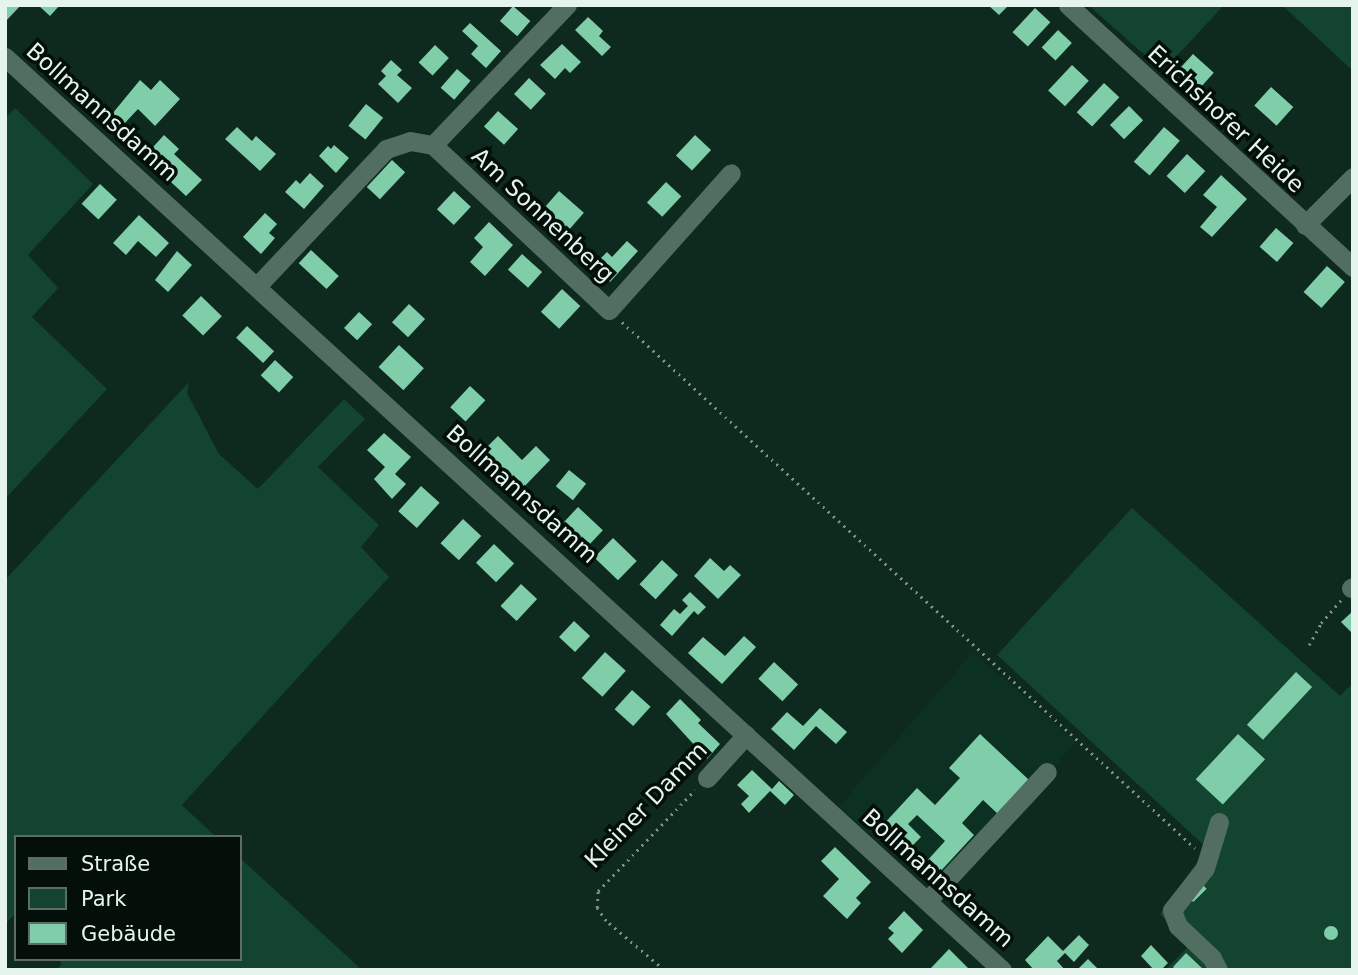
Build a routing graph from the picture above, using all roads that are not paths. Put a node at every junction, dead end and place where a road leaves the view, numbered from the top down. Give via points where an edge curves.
1 (567, 5) edge
2 (1068, 5) edge
3 (5, 57) edge
4 (433, 145) junction
5 (731, 173) dead end
6 (1353, 177) edge
7 (1305, 225) junction
8 (1353, 267) edge
9 (258, 285) junction
10 (746, 735) junction
11 (1047, 772) dead end
12 (707, 778) road end
13 (1219, 822) dead end
14 (927, 901) junction
15 (1002, 970) edge
16 (1218, 970) edge

1 - 4 street
2 - 7 street, Erichshofer Heide
3 - 9 street, Bollmannsdamm
4 - 5 street, Am Sonnenberg via 609,310
4 - 9 street via 410,141 386,149
6 - 7 street
7 - 8 street, Erichshofer Heide
9 - 10 street, Bollmannsdamm
10 - 12 street, Kleiner Damm
10 - 14 street, Bollmannsdamm
11 - 14 street
13 - 16 street via 1205,868 1172,911 1178,926 1212,958
14 - 15 street, Bollmannsdamm

